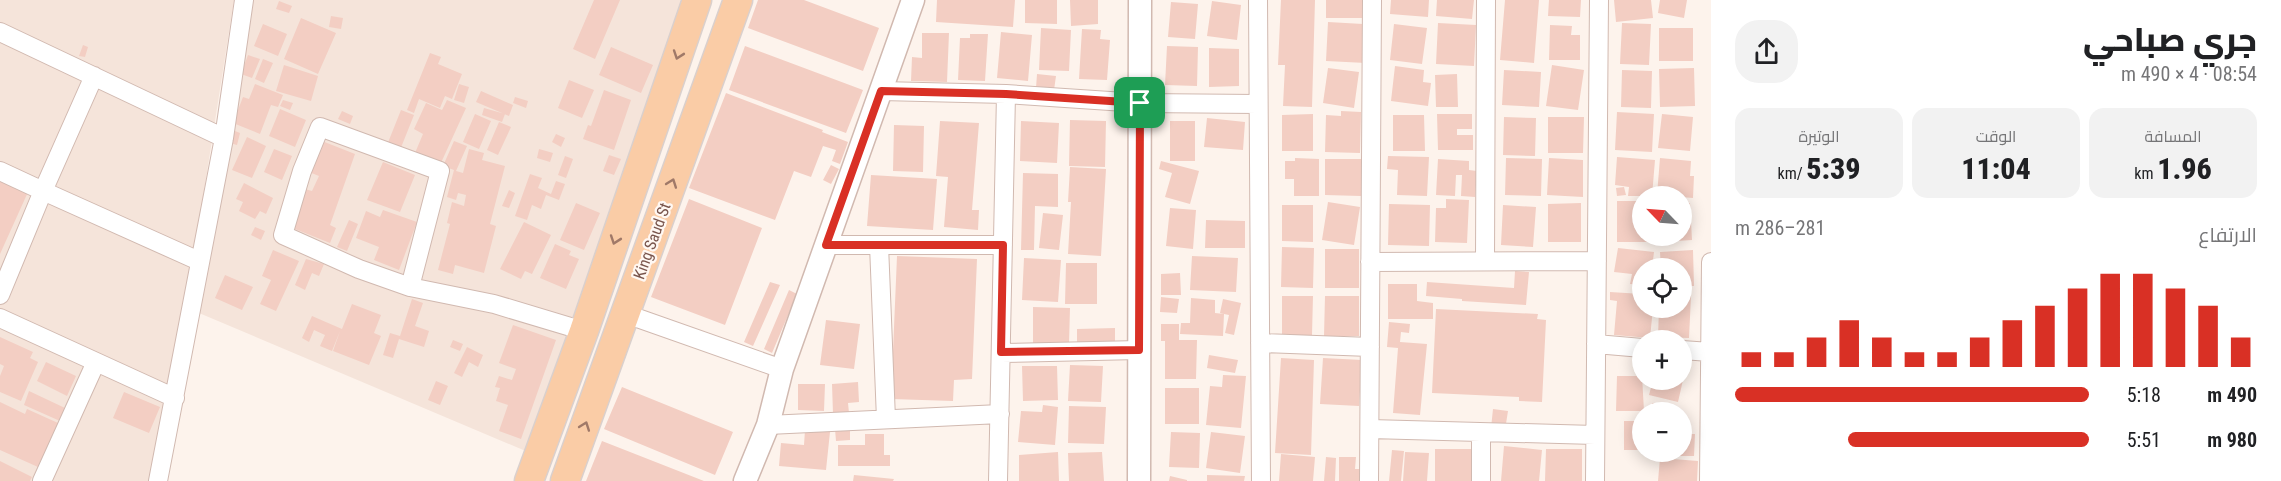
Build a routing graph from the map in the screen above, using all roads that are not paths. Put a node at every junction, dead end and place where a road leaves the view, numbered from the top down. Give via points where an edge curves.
1 (244, 0) edge
2 (697, 0) edge
3 (738, 0) edge
4 (913, 0) edge
5 (1140, 0) edge
6 (1258, 0) edge
7 (1372, 0) edge
8 (1486, 0) edge
9 (1599, 0) edge
10 (0, 32) edge
11 (94, 76) junction
12 (881, 91) junction
13 (1006, 94) junction
14 (1140, 103) junction
15 (1258, 104) junction
16 (224, 138) junction
17 (0, 171) edge
18 (44, 191) junction
19 (826, 245) junction
20 (879, 245) junction
21 (1003, 245) junction
22 (199, 261) junction
23 (1485, 261) junction
24 (1597, 261) junction
25 (1370, 262) junction
26 (1711, 262) edge
27 (410, 287) junction
28 (0, 295) edge
29 (626, 314) junction
30 (0, 318) edge
31 (584, 331) junction
32 (1260, 343) junction
33 (1596, 344) junction
34 (1370, 347) junction
35 (1632, 347) edge
36 (1139, 350) junction
37 (1692, 351) edge
38 (1001, 352) junction
39 (1710, 352) edge
40 (96, 362) junction
41 (782, 369) junction
42 (175, 398) junction
43 (1000, 414) junction
44 (886, 419) junction
45 (768, 425) junction
46 (1370, 429) junction
47 (1481, 433) junction
48 (1595, 435) junction
49 (42, 481) edge
50 (158, 481) edge
51 (529, 481) edge
52 (565, 481) edge
53 (745, 481) edge
54 (998, 481) edge
55 (1139, 481) edge
56 (1261, 481) edge
57 (1370, 481) edge
58 (1481, 481) edge
59 (1595, 481) edge
60 (1709, 481) edge

1 - 16 street
2 -> 31 main road
29 -> 3 main road, King Saud St
4 - 12 street
5 - 14 street
6 - 15 street
7 - 25 street
8 - 23 street
9 - 24 street
10 - 11 street
11 - 16 street
11 - 18 street
12 - 13 street
12 - 19 street
13 - 14 street
13 - 21 street
14 - 15 street
14 - 36 street
15 - 32 street
16 - 22 street
17 - 18 street
18 - 22 street
18 - 28 street
19 - 20 street
19 - 41 street
20 - 21 street
20 - 44 street
21 - 38 street
22 - 42 street
23 - 24 street
23 - 25 street
24 - 33 street
25 - 34 street
26 - 39 street
27 - 27 street via 440,171 320,127 283,235
27 - 31 street via 494,304
29 - 41 street
52 -> 29 main road, King Saud St
30 - 40 street
31 - 51 main road
32 - 34 street
32 - 56 street
33 - 35 street
33 - 48 street
34 - 46 street
36 - 38 street
36 - 55 street
37 - 39 street
38 - 43 street
39 - 60 street
40 - 42 street
40 - 49 street
41 - 45 street
42 - 50 street
43 - 44 street
43 - 54 street
44 - 45 street
45 - 53 street
46 - 47 street
46 - 57 street
47 - 48 street
47 - 58 street
48 - 59 street

